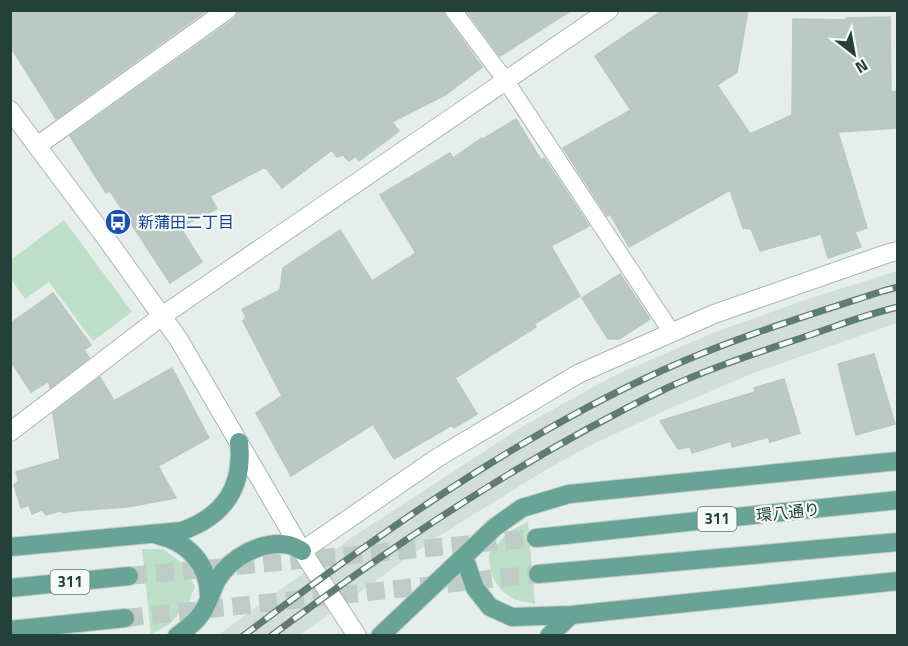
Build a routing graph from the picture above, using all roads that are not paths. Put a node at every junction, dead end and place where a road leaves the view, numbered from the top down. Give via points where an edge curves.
1 (227, 10) edge
2 (453, 10) edge
3 (609, 10) edge
4 (506, 81) junction
5 (10, 110) edge
6 (37, 146) junction
7 (897, 251) edge
8 (162, 316) junction
9 (672, 333) junction
10 (10, 432) edge
11 (239, 442) junction
12 (897, 460) edge
13 (897, 500) edge
14 (150, 534) junction
15 (536, 538) tunnel mouth
16 (897, 542) edge
17 (10, 547) edge
18 (302, 551) junction
19 (464, 557) junction
20 (538, 574) tunnel mouth
21 (129, 576) tunnel mouth
22 (897, 581) edge
23 (10, 588) edge
24 (209, 599) junction
25 (571, 615) junction
26 (125, 618) tunnel mouth
27 (10, 630) edge
28 (177, 636) edge
29 (357, 636) edge
30 (380, 636) edge
31 (549, 636) edge

1 - 6 street
2 - 4 lane
3 - 4 street
4 - 8 street
4 - 9 lane
5 - 6 street
6 - 8 street
7 - 9 street via 714,314
8 - 10 street
8 - 11 street
9 - 18 street via 578,374 510,414 437,458
11 - 14 main road via 235,485 219,509 196,526
11 - 18 street
12 - 19 main road via 569,494 522,508
13 - 15 main road, 環八通り / 311
14 - 17 main road
14 - 24 main road via 184,546 195,557 205,571
16 - 20 main road
18 - 24 main road via 278,544 252,550 228,566
18 - 29 street
19 - 25 main road via 475,588 490,607 512,617
19 - 30 main road
21 - 23 main road, 311
22 - 25 main road
24 - 28 main road via 194,623
25 - 31 main road
26 - 27 main road

